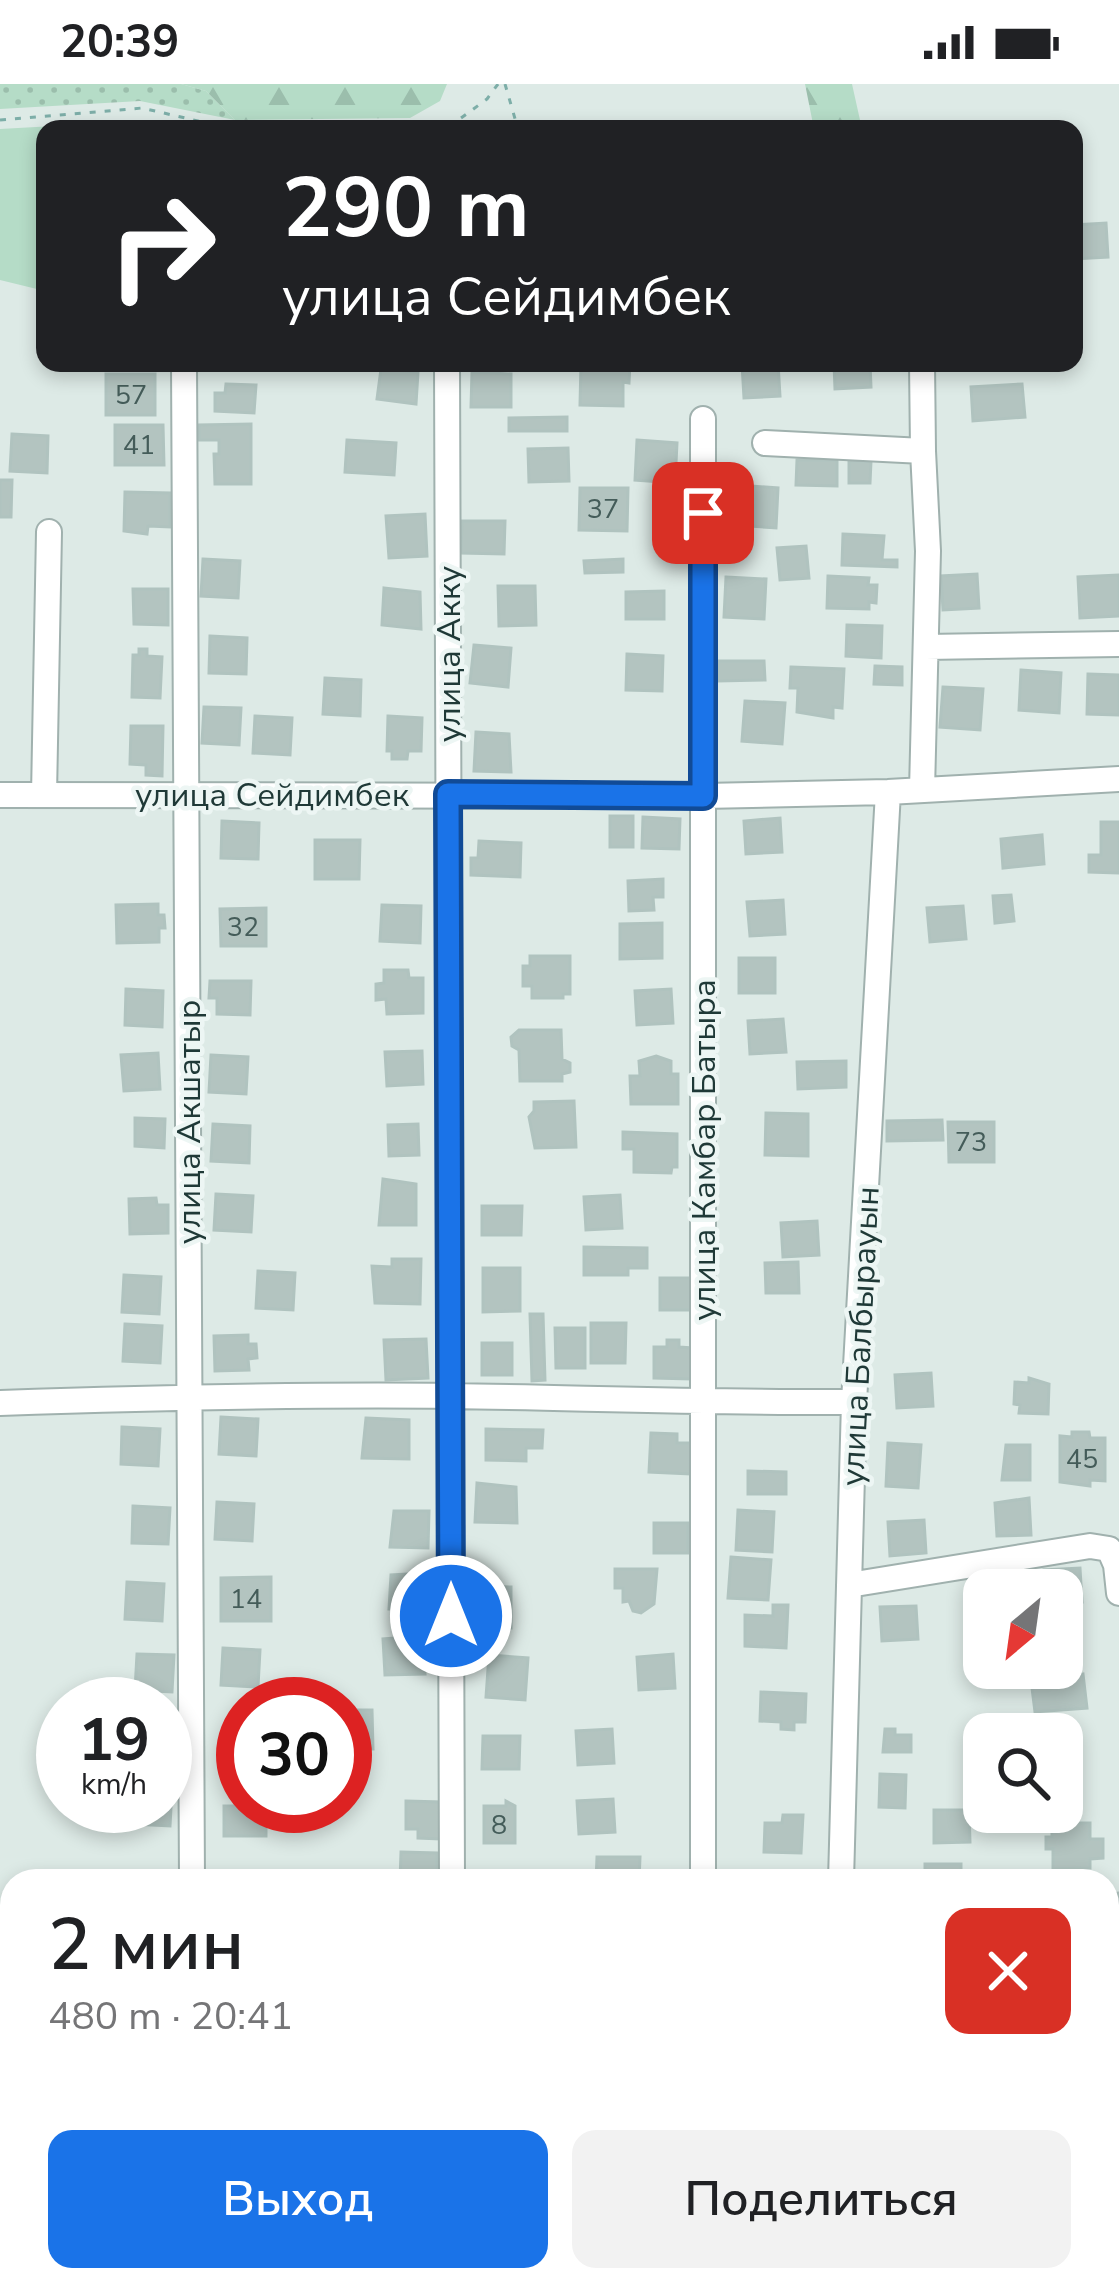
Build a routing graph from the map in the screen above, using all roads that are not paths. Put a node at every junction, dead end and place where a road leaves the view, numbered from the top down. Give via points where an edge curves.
1 (184, 372) edge
2 (447, 372) edge
3 (922, 372) edge
4 (703, 418) dead end
5 (765, 443) dead end
6 (923, 452) junction
7 (49, 532) dead end
8 (1119, 644) edge
9 (926, 647) junction
10 (1119, 778) edge
11 (922, 790) junction
12 (888, 792) junction
13 (186, 794) junction
14 (448, 794) junction
15 (0, 795) edge
16 (44, 795) junction
17 (703, 796) junction
18 (189, 1396) junction
19 (450, 1396) junction
20 (0, 1402) edge
21 (854, 1402) junction
22 (703, 1403) junction
23 (849, 1585) junction
24 (1119, 1593) edge
25 (192, 1869) edge
26 (452, 1869) edge
27 (703, 1869) edge
28 (841, 1869) edge

1 - 13 street, улица Акшатыр
2 - 14 street, улица Акку
3 - 6 street
4 - 17 street, улица Камбар Батыра
5 - 6 street
6 - 9 street
7 - 16 street
8 - 9 street
9 - 11 street
10 - 11 street, улица Сейдимбек
11 - 12 street, улица Сейдимбек
12 - 17 street, улица Сейдимбек
12 - 21 street, улица Балбырауын
13 - 14 street, улица Сейдимбек
13 - 16 street, улица Сейдимбек
13 - 18 street, улица Акшатыр
14 - 17 street, улица Сейдимбек
14 - 19 street, улица Акку
15 - 16 street, улица Сейдимбек
17 - 22 street, улица Камбар Батыра
18 - 19 street
18 - 20 street
18 - 25 street, улица Акшатыр
19 - 22 street
19 - 26 street, улица Акку
21 - 22 street
21 - 23 street, улица Балбырауын
22 - 27 street, улица Камбар Батыра
23 - 24 street via 1090,1546 1109,1549
23 - 28 street, улица Балбырауын

